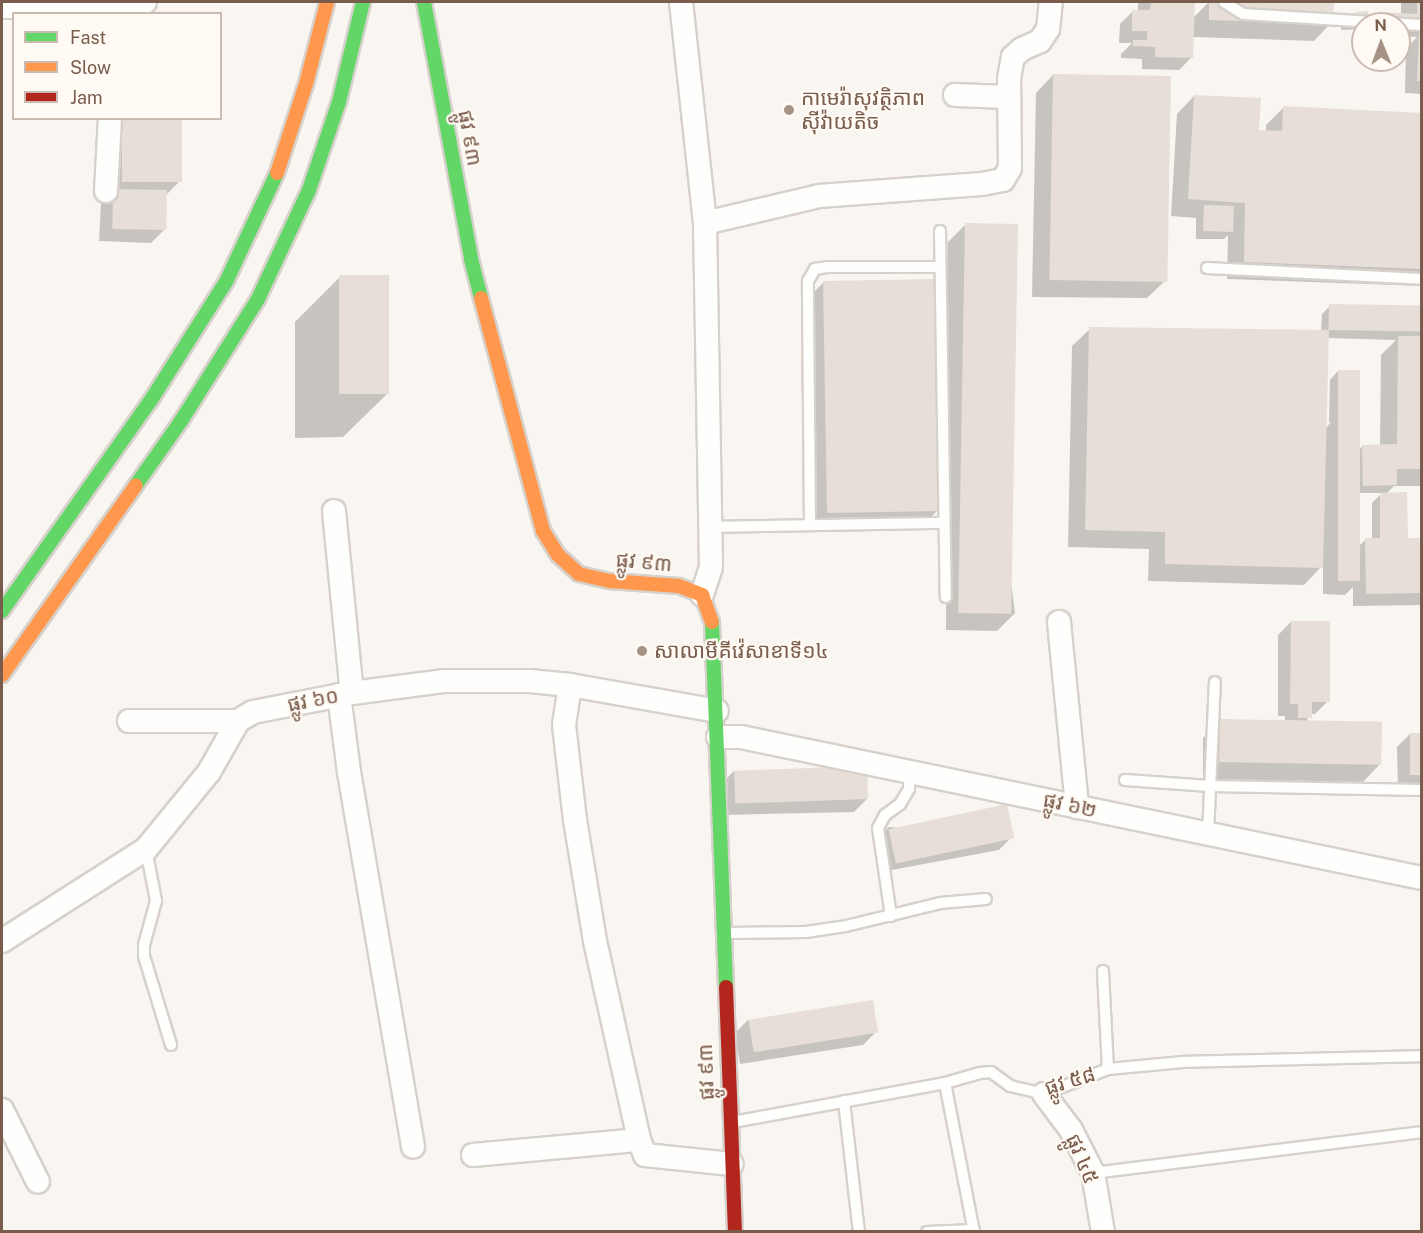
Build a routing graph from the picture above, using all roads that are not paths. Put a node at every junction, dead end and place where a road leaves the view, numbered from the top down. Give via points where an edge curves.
1 (145, 2) edge
2 (327, 2) edge
3 (363, 2) edge
4 (424, 2) edge
5 (681, 2) edge
6 (1051, 2) edge
7 (1224, 2) edge
8 (2, 7) edge
9 (115, 8) edge
10 (1422, 25) edge
11 (955, 95) dead end
12 (1008, 97) junction
13 (110, 120) edge
14 (106, 191) dead end
15 (705, 223) junction
16 (940, 231) dead end
17 (940, 267) junction
18 (1207, 268) dead end
19 (1422, 279) edge
20 (334, 511) dead end
21 (943, 523) junction
22 (810, 525) junction
23 (711, 527) junction
24 (702, 595) junction
25 (946, 597) dead end
26 (2, 610) edge
27 (1059, 622) dead end
28 (2, 675) edge
29 (1215, 682) dead end
30 (570, 685) junction
31 (346, 694) junction
32 (717, 711) junction
33 (129, 721) dead end
34 (238, 721) junction
35 (717, 737) junction
36 (910, 772) junction
37 (1125, 780) dead end
38 (1210, 786) junction
39 (1422, 790) edge
40 (1077, 807) junction
41 (1208, 834) junction
42 (146, 849) junction
43 (1422, 878) edge
44 (986, 899) dead end
45 (891, 916) junction
46 (722, 933) junction
47 (2, 941) edge
48 (1103, 971) dead end
49 (171, 1045) dead end
50 (1422, 1056) edge
51 (1108, 1069) junction
52 (945, 1083) junction
53 (1044, 1094) junction
54 (844, 1101) junction
55 (2, 1110) edge
56 (729, 1123) junction
57 (1422, 1132) edge
58 (639, 1140) junction
59 (413, 1147) dead end
60 (473, 1155) dead end
61 (732, 1164) junction
62 (1093, 1173) junction
63 (38, 1182) dead end
64 (974, 1231) edge
65 (735, 1232) edge
66 (859, 1232) edge
67 (927, 1232) edge
68 (1103, 1232) edge

1 - 9 street
2 - 26 street via 306,84 275,178 226,282 151,400
3 - 28 street via 339,102 309,190 258,299 181,421
4 - 24 street, ផ្លូវ ៩៣ via 471,259 543,531 558,555 579,574 610,581 679,586
5 - 15 street
6 - 12 street via 1048,29 1040,41 1013,57
7 - 10 lane via 1243,14
8 - 9 street
11 - 12 street
12 - 15 street via 1010,168 1003,180 819,195
13 - 14 street
15 - 23 street
16 - 17 lane
17 - 21 lane
17 - 22 lane via 827,267 815,269 808,281
18 - 19 lane
20 - 31 street
21 - 22 lane
21 - 25 lane
22 - 23 lane
23 - 24 street via 711,567
24 - 32 street, ផ្លូវ ៩៣ via 712,617
27 - 40 street
29 - 38 lane
30 - 31 street, ផ្លូវ ៦០ via 445,681
30 - 32 street, ផ្លូវ ៦០
30 - 58 street via 564,725 575,820 595,941
31 - 34 street, ផ្លូវ ៦០ via 253,712
31 - 59 street via 349,772
32 - 35 street, ផ្លូវ ៩៣
33 - 34 street
34 - 42 street via 209,772
35 - 36 street, ផ្លូវ ៦២ via 741,737
35 - 46 street, ផ្លូវ ៩៣
36 - 40 street, ផ្លូវ ៦២
36 - 45 lane via 909,789 878,828
37 - 38 lane
38 - 39 lane
38 - 41 lane
40 - 41 street, ផ្លូវ ៦២
41 - 43 street, ផ្លូវ ៦២
42 - 47 street
42 - 49 lane via 156,901 144,956
44 - 45 lane via 940,903
45 - 46 lane via 806,932
46 - 56 street, ផ្លូវ ៩៣
48 - 51 lane
50 - 51 lane, ផ្លូវ ៥៨ via 1184,1062
51 - 53 lane, ផ្លូវ ៥៨
52 - 53 lane, ផ្លូវ ៥៨ via 991,1072 1010,1086
52 - 54 lane, ផ្លូវ ៥៨
52 - 64 lane
53 - 62 street, ផ្លូវ ៤៥ via 1071,1130
54 - 56 lane, ផ្លូវ ៥៨
54 - 66 lane
55 - 63 street
56 - 61 street, ផ្លូវ ៩៣
57 - 62 lane
58 - 60 street
58 - 61 street via 645,1155
61 - 65 street, ផ្លូវ ៩៣
62 - 68 street, ផ្លូវ ៤៥
64 - 67 lane

